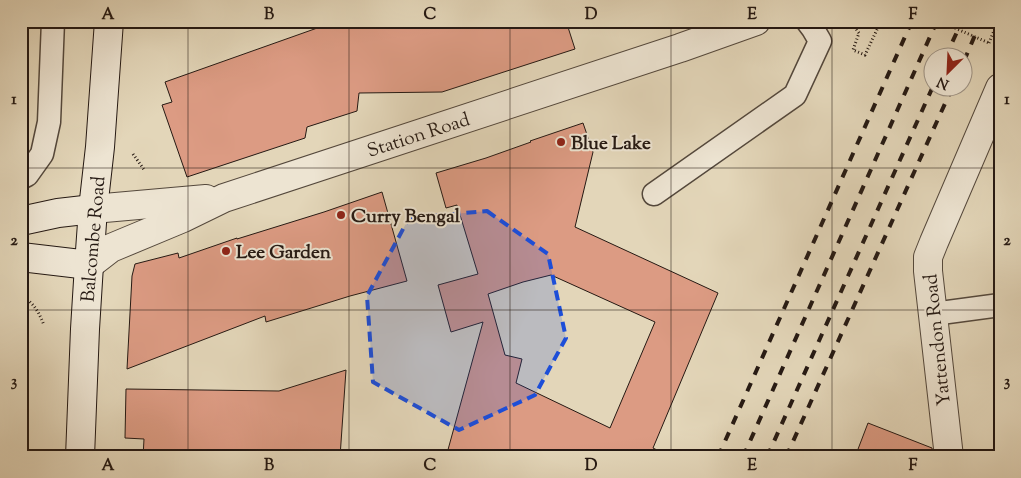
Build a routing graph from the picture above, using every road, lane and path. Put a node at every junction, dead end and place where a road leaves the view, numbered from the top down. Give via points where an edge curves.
1 (53, 21) edge
2 (109, 21) edge
3 (756, 21) edge
4 (807, 21) edge
5 (850, 21) edge
6 (881, 21) edge
7 (940, 21) edge
8 (998, 21) edge
9 (1000, 88) edge
10 (132, 151) dead end
11 (21, 178) edge
12 (149, 178) dead end
13 (654, 194) dead end
14 (224, 198) junction
15 (93, 209) junction
16 (21, 221) edge
17 (21, 257) edge
18 (89, 265) junction
19 (21, 296) edge
20 (1000, 305) edge
21 (933, 314) junction
22 (44, 325) dead end
23 (80, 457) edge
24 (949, 457) edge

1 - 11 lane via 49,122 42,154 27,175
2 - 15 street, Balcombe Road
3 - 14 street, Station Road
4 - 13 lane via 820,41 795,95
5 - 6 path via 859,33 853,50 866,55
7 - 8 path, bridge via 989,43
9 - 21 street, Yattendon Road via 928,257
10 - 12 path
14 - 15 street
14 - 18 street, Station Road via 111,248
15 - 16 street
15 - 18 street, Balcombe Road
17 - 18 street
18 - 23 street, Balcombe Road
19 - 22 path via 38,311
20 - 21 lane
21 - 24 street, Yattendon Road

